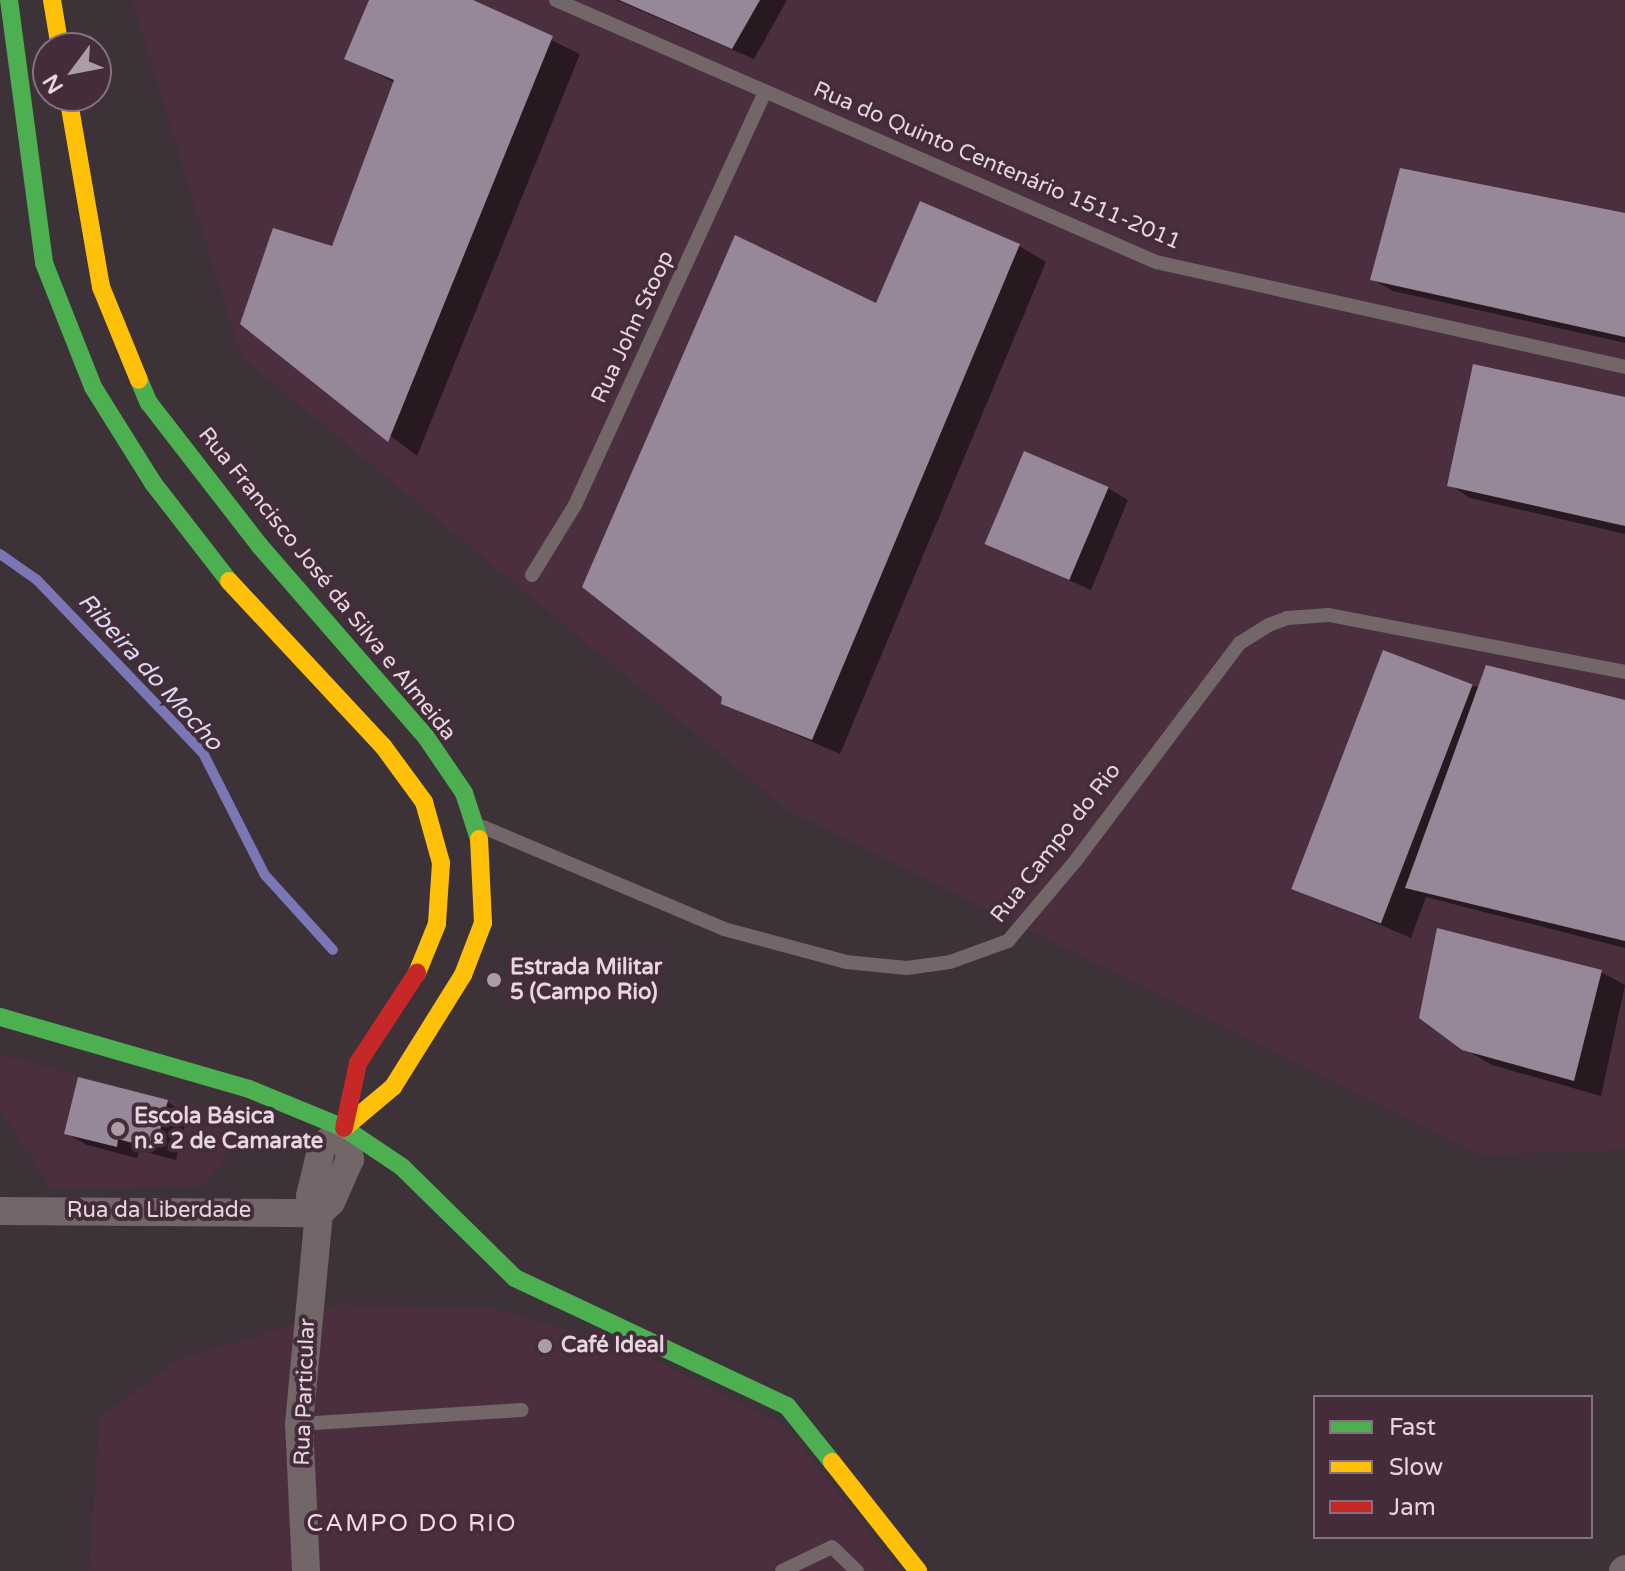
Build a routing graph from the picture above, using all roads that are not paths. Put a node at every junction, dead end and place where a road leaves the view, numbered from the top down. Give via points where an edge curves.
1 (9, 0) edge
2 (52, 0) edge
3 (556, 0) edge
4 (57, 32) edge
5 (765, 92) junction
6 (71, 112) edge
7 (1625, 367) edge
8 (532, 575) dead end
9 (1625, 672) edge
10 (475, 824) junction
11 (0, 1017) edge
12 (344, 1128) junction
13 (0, 1211) edge
14 (319, 1213) junction
15 (522, 1410) dead end
16 (299, 1424) junction
17 (306, 1571) edge
18 (782, 1571) edge
19 (857, 1571) edge
20 (918, 1571) edge

1 - 12 street via 44,263 93,387 153,483 229,581 383,746 424,802 441,863 437,924 413,983 358,1063
2 - 4 street
3 - 5 lane, Rua do Quinto Centenário 1511-2011
5 - 7 lane, Rua do Quinto Centenário 1511-2011 via 1156,262
5 - 8 lane, Rua John Stoop via 575,505
6 - 10 street, Rua Francisco José da Silva e Almeida via 101,287 149,403 259,545 426,737 464,793
9 - 10 lane, Rua Campo do Rio via 1329,615 1269,625 1240,643 1077,859 1008,941 950,962 907,968 846,962 724,929
10 - 12 street, Rua Francisco José da Silva e Almeida via 483,857 483,923 463,975 393,1087
11 - 12 street via 249,1089
12 - 14 street, Rua Particular via 350,1159 331,1202
12 - 20 street via 402,1167 515,1278 787,1406
13 - 14 street, Rua da Liberdade
14 - 16 street, Rua Particular
15 - 16 lane
16 - 17 street, Rua Particular
18 - 19 lane via 832,1547

